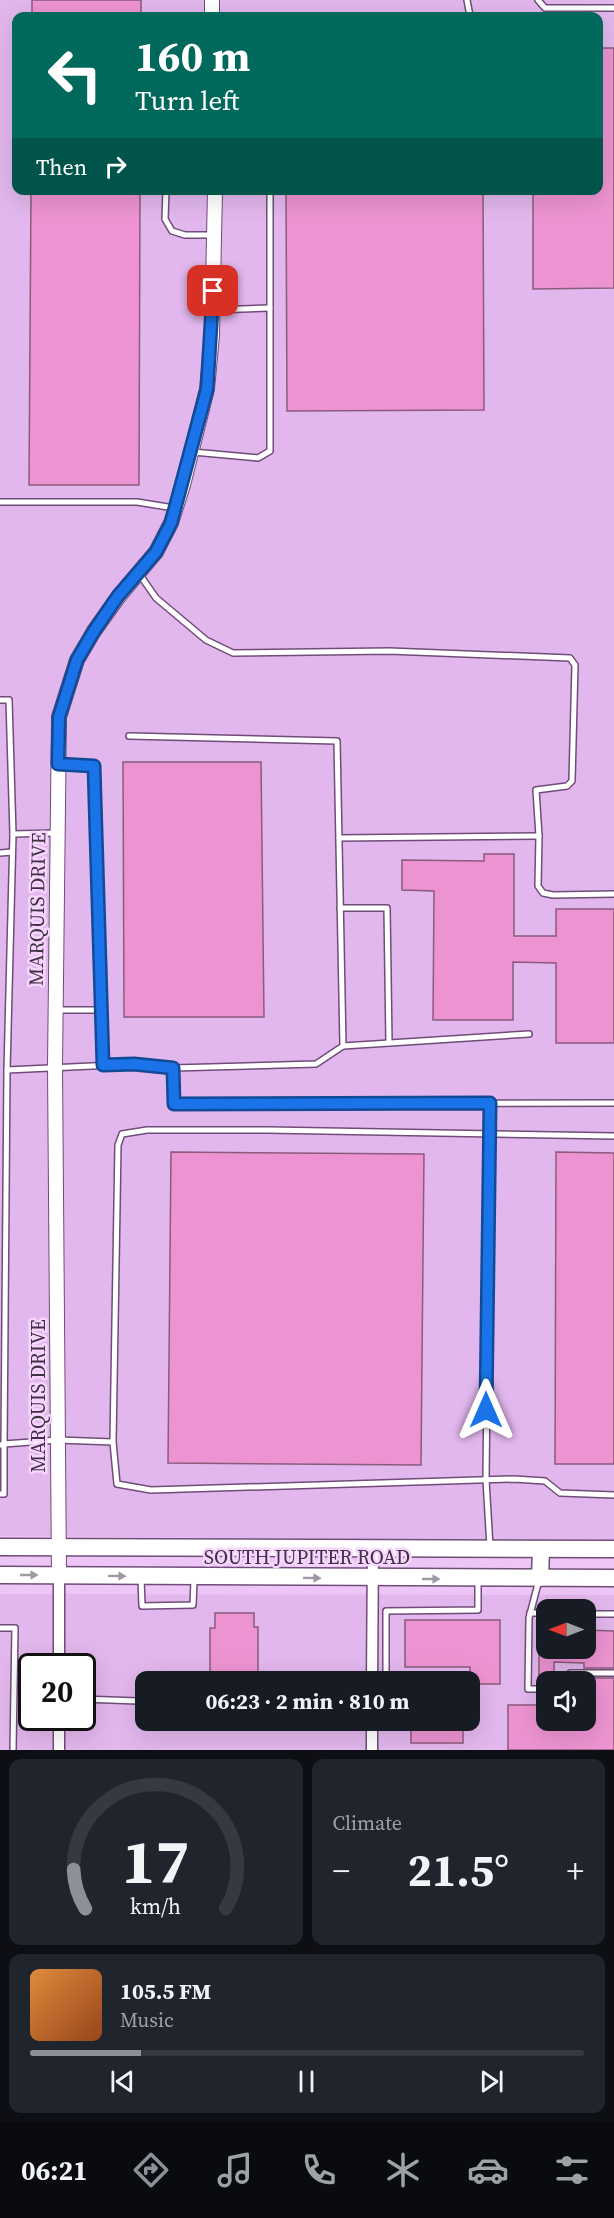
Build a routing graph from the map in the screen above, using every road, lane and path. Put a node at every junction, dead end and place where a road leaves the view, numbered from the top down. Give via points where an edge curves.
1 (538, 0) edge
2 (614, 8) edge
3 (166, 195) edge
4 (215, 195) edge
5 (270, 195) edge
6 (215, 235) junction
7 (270, 308) junction
8 (213, 310) junction
9 (191, 452) junction
10 (0, 502) edge
11 (176, 508) junction
12 (139, 573) junction
13 (0, 700) edge
14 (129, 736) dead end
15 (58, 764) junction
16 (57, 833) junction
17 (13, 834) junction
18 (539, 836) junction
19 (339, 838) junction
20 (12, 852) junction
21 (0, 853) edge
22 (614, 894) edge
23 (340, 908) junction
24 (0, 961) edge
25 (9, 961) junction
26 (56, 1010) junction
27 (102, 1010) junction
28 (529, 1034) dead end
29 (389, 1043) junction
30 (343, 1046) junction
31 (103, 1065) junction
32 (55, 1066) junction
33 (173, 1068) junction
34 (7, 1070) junction
35 (490, 1103) junction
36 (614, 1103) edge
37 (489, 1134) junction
38 (614, 1136) edge
39 (3, 1183) edge
40 (2, 1319) edge
41 (58, 1440) junction
42 (113, 1442) junction
43 (2, 1444) edge
44 (486, 1480) junction
45 (0, 1494) edge
46 (614, 1494) edge
47 (0, 1547) edge
48 (58, 1547) junction
49 (373, 1548) junction
50 (490, 1548) junction
51 (541, 1549) junction
52 (614, 1549) edge
53 (0, 1575) edge
54 (59, 1575) junction
55 (141, 1576) junction
56 (194, 1577) junction
57 (540, 1578) junction
58 (614, 1578) edge
59 (373, 1579) junction
60 (478, 1579) junction
61 (530, 1613) junction
62 (536, 1613) edge
63 (596, 1614) edge
64 (614, 1614) edge
65 (0, 1628) edge
66 (59, 1653) edge
67 (372, 1671) edge
68 (386, 1671) edge
69 (596, 1673) edge
70 (614, 1673) edge
71 (536, 1689) edge
72 (96, 1700) edge
73 (135, 1701) edge
74 (59, 1731) edge
75 (372, 1731) edge
76 (13, 1750) edge
77 (59, 1750) edge
78 (372, 1750) edge

1 - 2 lane via 545,8
3 - 6 lane via 165,219 172,231
4 - 6 street, MARQUIS DRIVE
5 - 7 lane
6 - 8 street, MARQUIS DRIVE
7 - 8 lane
7 - 9 lane via 270,452 258,458
8 - 9 street, MARQUIS DRIVE via 207,389
9 - 11 street, MARQUIS DRIVE
10 - 11 lane via 137,502
11 - 12 street, MARQUIS DRIVE via 156,552
12 - 15 street, MARQUIS DRIVE via 77,660 59,717
12 - 18 lane via 156,598 206,640 233,653 389,651 570,658 575,665 572,781 567,786 536,790
13 - 17 lane via 9,700
14 - 19 lane via 337,741
15 - 16 street, MARQUIS DRIVE
15 - 27 lane via 94,766
16 - 17 lane
16 - 26 street, MARQUIS DRIVE
17 - 20 lane
18 - 19 lane
18 - 22 lane via 538,886 543,893
19 - 23 lane
20 - 21 lane
20 - 25 lane
23 - 29 lane via 387,908
23 - 30 lane
24 - 25 lane
25 - 34 lane
26 - 27 lane
26 - 32 street, MARQUIS DRIVE
27 - 31 lane
28 - 29 lane
29 - 30 lane
30 - 33 lane via 316,1064
31 - 32 lane
31 - 33 lane
32 - 34 lane
32 - 41 street, MARQUIS DRIVE
33 - 35 lane via 174,1104
34 - 39 lane
35 - 36 lane
35 - 37 lane
37 - 38 lane
37 - 42 lane via 147,1130 122,1134 118,1145
37 - 44 lane
39 - 40 lane
40 - 43 lane
41 - 42 lane
41 - 43 lane
41 - 48 street, MARQUIS DRIVE
42 - 44 lane via 117,1484 151,1490
43 - 45 lane via 4,1494
44 - 46 lane via 545,1481 560,1493
44 - 50 lane
47 - 48 main road, SOUTH JUPITER ROAD
48 - 49 main road, SOUTH JUPITER ROAD
48 - 54 street, MARQUIS DRIVE
49 - 50 main road, SOUTH JUPITER ROAD
49 - 59 street
50 - 51 main road, SOUTH JUPITER ROAD
51 - 52 main road, SOUTH JUPITER ROAD
51 - 57 main road
53 -> 54 main road, SOUTH JUPITER ROAD
54 -> 55 main road, SOUTH JUPITER ROAD
54 - 66 street, MARQUIS DRIVE
55 - 56 main road, SOUTH JUPITER ROAD
55 - 56 lane via 142,1606 194,1605
56 -> 59 main road, SOUTH JUPITER ROAD
57 - 58 main road, SOUTH JUPITER ROAD
57 - 60 main road, SOUTH JUPITER ROAD
57 - 61 lane
59 -> 60 main road, SOUTH JUPITER ROAD
59 - 67 street
60 - 68 lane via 478,1610 386,1611
61 - 62 lane
61 - 71 lane via 528,1689
63 - 64 lane
65 - 76 lane via 15,1628
69 - 70 lane
72 - 73 lane
74 - 77 street
75 - 78 street

